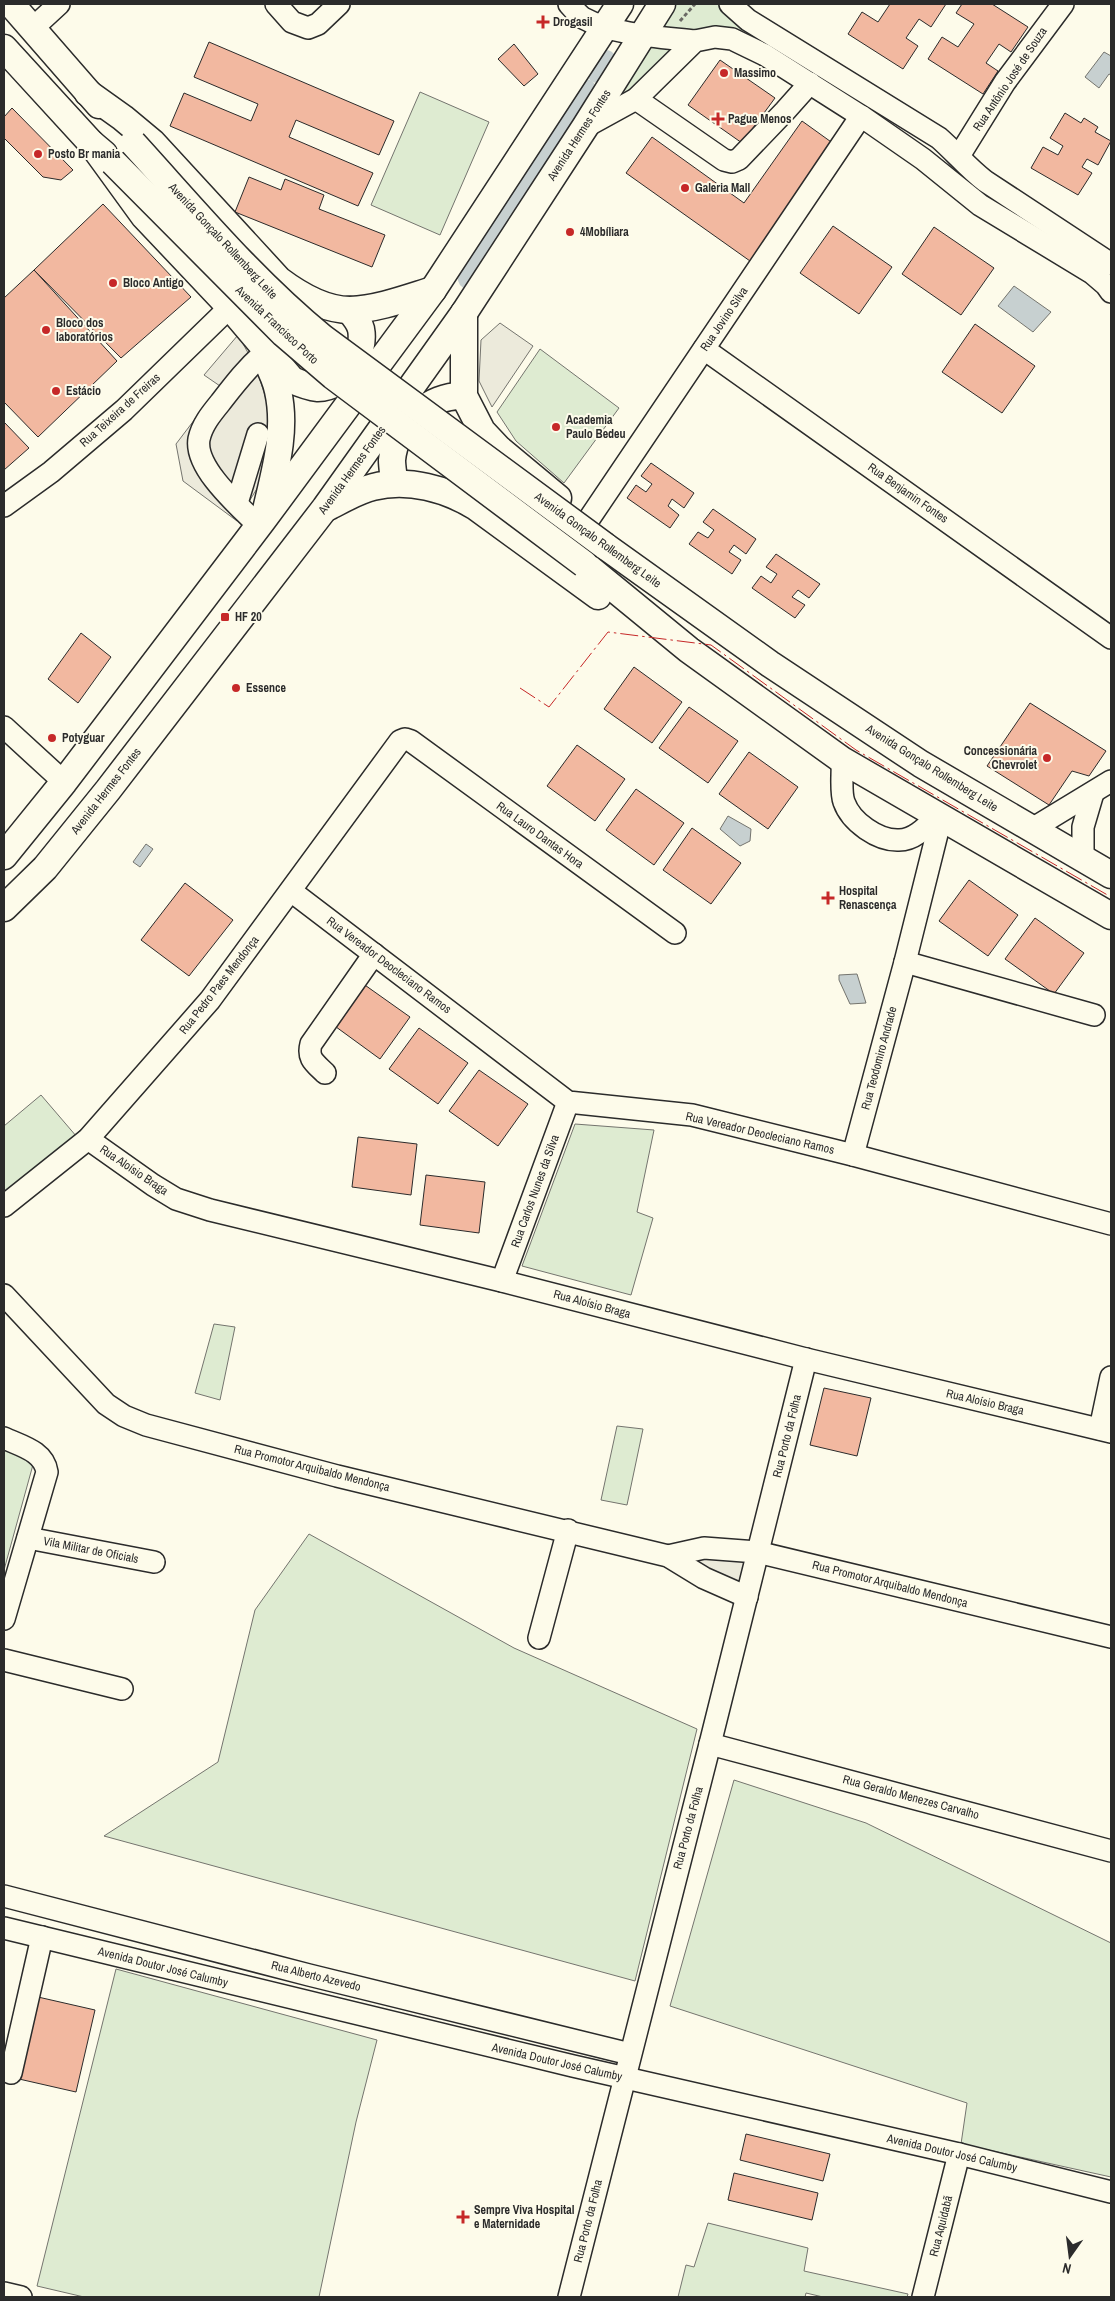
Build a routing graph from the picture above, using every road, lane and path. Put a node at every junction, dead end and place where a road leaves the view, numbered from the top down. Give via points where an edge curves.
1 (11, 4) edge
2 (60, 4) edge
3 (276, 4) edge
4 (339, 4) edge
5 (569, 4) edge
6 (620, 4) edge
7 (662, 4) edge
8 (730, 4) edge
9 (1063, 4) edge
10 (605, 26) junction
11 (33, 28) junction
12 (642, 35) junction
13 (695, 41) junction
14 (5, 52) edge
15 (790, 58) junction
16 (810, 83) junction
17 (88, 93) junction
18 (636, 98) junction
19 (861, 116) junction
20 (585, 128) junction
21 (91, 143) junction
22 (959, 156) junction
23 (1111, 264) edge
24 (433, 290) junction
25 (1111, 292) edge
26 (230, 307) junction
27 (349, 310) junction
28 (464, 313) junction
29 (260, 347) junction
30 (704, 349) junction
31 (464, 396) junction
32 (258, 434) dead end
33 (394, 484) junction
34 (237, 503) junction
35 (4, 506) edge
36 (325, 508) junction
37 (587, 522) junction
38 (261, 523) junction
39 (674, 595) junction
40 (1111, 638) edge
41 (689, 650) junction
42 (4, 727) edge
43 (404, 739) joint
44 (842, 760) junction
45 (1111, 781) edge
46 (64, 782) junction
47 (1093, 793) junction
48 (939, 817) junction
49 (1032, 829) junction
50 (4, 856) edge
51 (1083, 859) junction
52 (1111, 875) edge
53 (291, 891) junction
54 (4, 908) edge
55 (1111, 916) edge
56 (674, 932) dead end
57 (374, 954) junction
58 (905, 962) junction
59 (1094, 1016) dead end
60 (325, 1073) dead end
61 (568, 1102) junction
62 (88, 1139) junction
63 (853, 1155) junction
64 (4, 1206) edge
65 (1111, 1224) edge
66 (502, 1281) junction
67 (4, 1295) edge
68 (806, 1359) junction
69 (1111, 1376) edge
70 (1105, 1430) edge
71 (4, 1438) edge
72 (568, 1530) junction
73 (28, 1538) junction
74 (757, 1552) junction
75 (668, 1556) junction
76 (154, 1562) dead end
77 (747, 1597) junction
78 (4, 1619) edge
79 (1111, 1637) edge
80 (539, 1638) dead end
81 (4, 1660) edge
82 (122, 1689) dead end
83 (710, 1744) junction
84 (1111, 1851) edge
85 (4, 1896) edge
86 (4, 1928) edge
87 (42, 1937) junction
88 (309, 1975) junction
89 (303, 2001) junction
90 (580, 2042) junction
91 (630, 2054) junction
92 (573, 2066) junction
93 (11, 2073) dead end
94 (624, 2078) junction
95 (959, 2154) junction
96 (1111, 2192) edge
97 (4, 2293) edge
98 (21, 2297) edge
99 (569, 2297) edge
100 (923, 2297) edge

1 - 11 main road
2 - 11 street
3 - 4 street via 292,22 308,28 318,24
5 - 10 street via 582,17
6 - 10 main road
7 - 12 main road, Avenida Hermes Fontes
8 - 15 street
9 - 22 street, Rua Antônio José de Souza via 1005,82
10 - 12 street
10 - 24 main road
11 - 17 main road
12 - 13 street
12 - 20 main road, Avenida Hermes Fontes
13 - 15 street via 715,37 732,39
13 - 18 street
14 - 21 main road, Avenida Francisco Porto
15 - 16 street
15 - 22 street via 915,122
16 - 18 street via 739,159 732,162
16 - 19 street
17 - 27 main road via 153,143 278,280 318,303
17 - 39 main road, Avenida Gonçalo Rollemberg Leite, bridge via 260,283 292,312
18 - 20 street
19 - 25 street via 980,205 1092,274
19 - 30 street, Rua Jovino Silva
20 - 28 main road, Avenida Hermes Fontes
21 - 26 main road via 144,216
21 - 41 main road, Avenida Francisco Porto, bridge via 256,307 333,376 584,564
22 - 23 street via 985,181
24 - 27 main road via 390,303
24 - 38 main road
26 - 29 main road
26 - 35 street, Rua Teixeira de Freiras via 124,410 51,472
27 - 29 main road via 358,320 362,341 355,361 336,383 320,388 292,380
28 - 31 main road
28 - 36 main road, Avenida Hermes Fontes
29 - 34 street via 209,416 199,441 205,466
29 - 38 main road via 278,389 282,420 277,461
30 - 37 street, Rua Jovino Silva
30 - 40 street, Rua Benjamin Fontes
31 - 33 main road via 437,400 409,423 394,453
31 - 37 main road via 482,431 498,448
32 - 34 street
33 - 36 main road via 360,492
33 - 41 main road via 442,489 457,495 628,618
34 - 38 street
36 - 54 main road, Avenida Hermes Fontes via 108,790 45,868
37 - 39 main road
38 - 46 main road
39 - 49 main road, Avenida Gonçalo Rollemberg Leite via 770,664 921,764
41 - 44 main road
42 - 46 street
43 - 53 street, Rua Pedro Paes Mendonça
43 - 56 street, Rua Lauro Dantas Hora
44 - 48 main road
44 - 48 street via 844,802 854,818 876,835 899,840 919,833
45 - 47 street
46 - 50 main road
47 - 49 street
47 - 51 street via 1083,827
48 - 55 main road
48 - 58 street, Rua Teodomiro Andrade
49 - 51 main road, Avenida Gonçalo Rollemberg Leite
51 - 52 main road, Avenida Gonçalo Rollemberg Leite
53 - 57 street, Rua Vereador Deocleciano Ramos
53 - 62 street, Rua Pedro Paes Mendonça via 210,1000
57 - 60 street via 311,1044 311,1058
57 - 61 street, Rua Vereador Deocleciano Ramos
58 - 59 street
58 - 63 street, Rua Teodomiro Andrade
61 - 63 street, Rua Vereador Deocleciano Ramos via 692,1115
61 - 66 street, Rua Carlos Nunes da Silva
62 - 64 street, Rua Pedro Paes Mendonça
62 - 66 street, Rua Aloísio Braga via 153,1185 176,1198 210,1210
63 - 65 street, Rua Vereador Deocleciano Ramos
66 - 68 street, Rua Aloísio Braga
67 - 72 street, Rua Promotor Arquibaldo Mendonça via 106,1404 124,1416 146,1425 337,1476
68 - 70 street, Rua Aloísio Braga
68 - 74 street, Rua Porto da Folha
69 - 70 street
71 - 73 street, Vila Militar de Oficials via 33,1451 46,1464 47,1472
72 - 75 street, Rua Promotor Arquibaldo Mendonça
72 - 80 street
73 - 76 street, Vila Militar de Oficials
73 - 78 street, Vila Militar de Oficials
74 - 75 street, Rua Promotor Arquibaldo Mendonça via 704,1548
74 - 77 street, Rua Porto da Folha
74 - 79 street, Rua Promotor Arquibaldo Mendonça
75 - 77 street, Rua Promotor Arquibaldo Mendonça via 704,1578
77 - 83 street, Rua Porto da Folha
81 - 82 street
83 - 84 street, Rua Geraldo Menezes Carvalho
83 - 91 street, Rua Porto da Folha
85 - 88 street, Rua Alberto Azevedo
86 - 87 street, Avenida Doutor José Calumby
87 - 89 street, Avenida Doutor José Calumby
87 - 93 street
88 - 89 street
88 - 90 street, Rua Alberto Azevedo
89 - 92 street, Avenida Doutor José Calumby
90 - 91 street, Rua Alberto Azevedo
90 - 92 street
91 - 94 street, Rua Porto da Folha
92 - 94 street, Avenida Doutor José Calumby
94 - 95 street, Avenida Doutor José Calumby
94 - 99 street, Rua Porto da Folha
95 - 96 street, Avenida Doutor José Calumby
95 - 100 street, Rua Aquidabã
97 - 98 street

